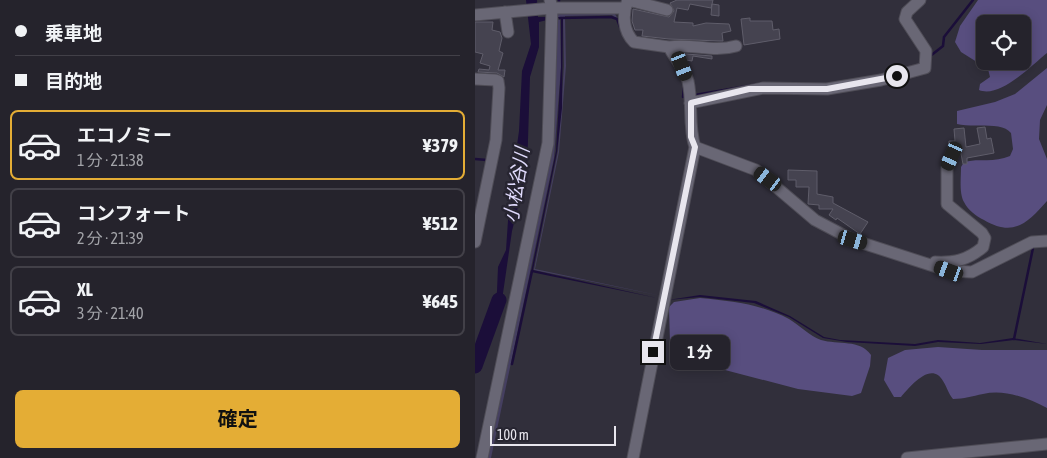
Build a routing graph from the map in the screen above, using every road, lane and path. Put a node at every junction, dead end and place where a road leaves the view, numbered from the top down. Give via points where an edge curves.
1 (920, 0) edge
2 (625, 2) edge
3 (549, 6) edge
4 (667, 10) dead end
5 (508, 12) junction
6 (475, 15) edge
7 (508, 32) dead end
8 (736, 46) dead end
9 (669, 47) junction
10 (475, 79) edge
11 (691, 103) junction
12 (505, 141) dead end
13 (695, 147) junction
14 (493, 156) junction
15 (952, 156) dead end
16 (1047, 241) edge
17 (475, 242) edge
18 (923, 262) junction
19 (1047, 444) edge
20 (950, 456) edge
21 (482, 458) edge
22 (633, 458) edge
23 (907, 458) edge

1 - 11 street via 907,12 905,19 926,51 925,68 881,80 827,89 763,88
2 - 3 street
2 - 4 street
2 - 9 street via 625,26 633,42
3 - 5 street
3 - 21 street via 548,143
5 - 6 street
5 - 7 street
8 - 9 street via 722,50 678,45
9 - 11 street via 688,81
10 - 14 street via 498,81
11 - 13 street via 691,137
12 - 14 street
13 - 18 street via 756,170 815,220 853,240
13 - 22 street
14 - 17 street
15 - 18 street via 947,168 947,204 985,238 977,252 960,261
16 - 18 street via 1032,242 971,272 949,271
19 - 20 street
20 - 23 street

